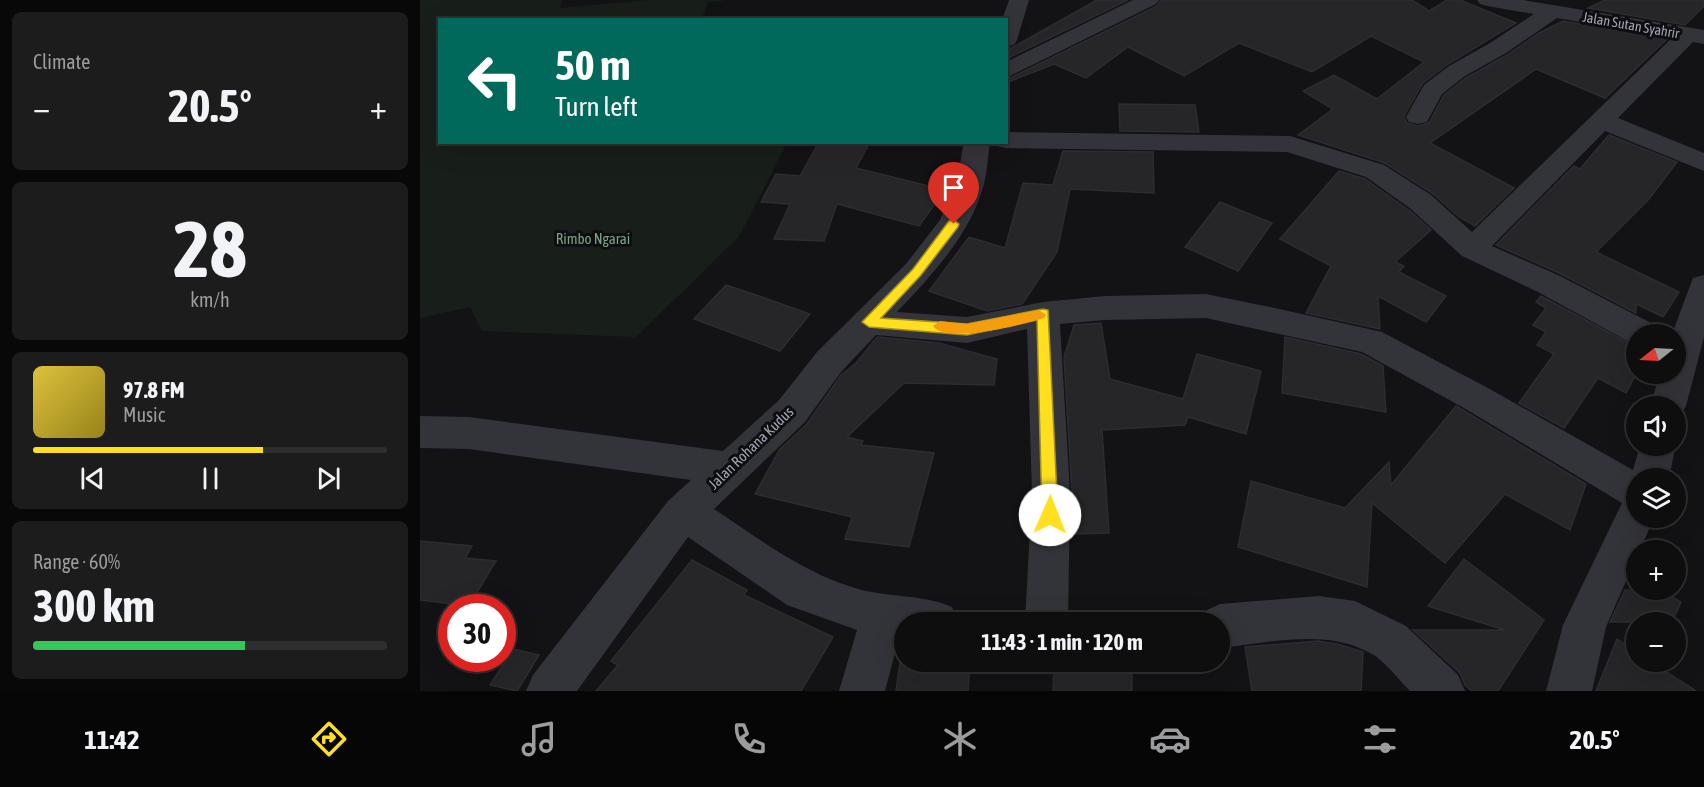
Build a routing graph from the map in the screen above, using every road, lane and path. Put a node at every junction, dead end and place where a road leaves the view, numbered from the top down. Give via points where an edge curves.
1 (1019, 0) edge
2 (1149, 0) edge
3 (1487, 0) edge
4 (1552, 12) junction
5 (1008, 34) edge
6 (1696, 35) edge
7 (1008, 70) edge
8 (1418, 117) dead end
9 (1601, 120) junction
10 (1008, 140) edge
11 (977, 144) edge
12 (1704, 162) edge
13 (1472, 249) junction
14 (1704, 286) edge
15 (1043, 314) junction
16 (869, 322) junction
17 (1626, 325) edge
18 (1686, 334) edge
19 (420, 432) edge
20 (729, 469) junction
21 (1626, 485) edge
22 (682, 514) junction
23 (1630, 528) edge
24 (1047, 612) edge
25 (883, 615) junction
26 (894, 616) edge
27 (1230, 625) edge
28 (549, 691) edge
29 (862, 691) edge
30 (1442, 691) edge
31 (1569, 691) edge

1 - 5 street
2 - 7 street
3 - 4 street, Jalan Sutan Syahrir
4 - 6 street, Jalan Sutan Syahrir
4 - 8 street via 1432,90
6 - 9 street
9 - 12 street
9 - 13 street
10 - 13 street via 1290,144 1375,171 1421,202
11 - 16 street, Jalan Rohana Kudus via 970,185 954,224 917,272
13 - 17 street
14 - 18 street
15 - 16 street via 967,330
15 - 21 street via 1206,306 1370,341
15 - 24 street via 1051,493
16 - 20 street, Jalan Rohana Kudus via 829,362 792,411
19 - 20 street via 469,433
20 - 22 street, Jalan Rohana Kudus
22 - 25 street via 802,591
22 - 28 street, Jalan Rohana Kudus
23 - 31 street via 1585,625
25 - 26 street
25 - 29 street
27 - 30 street via 1319,617 1355,623 1392,641

